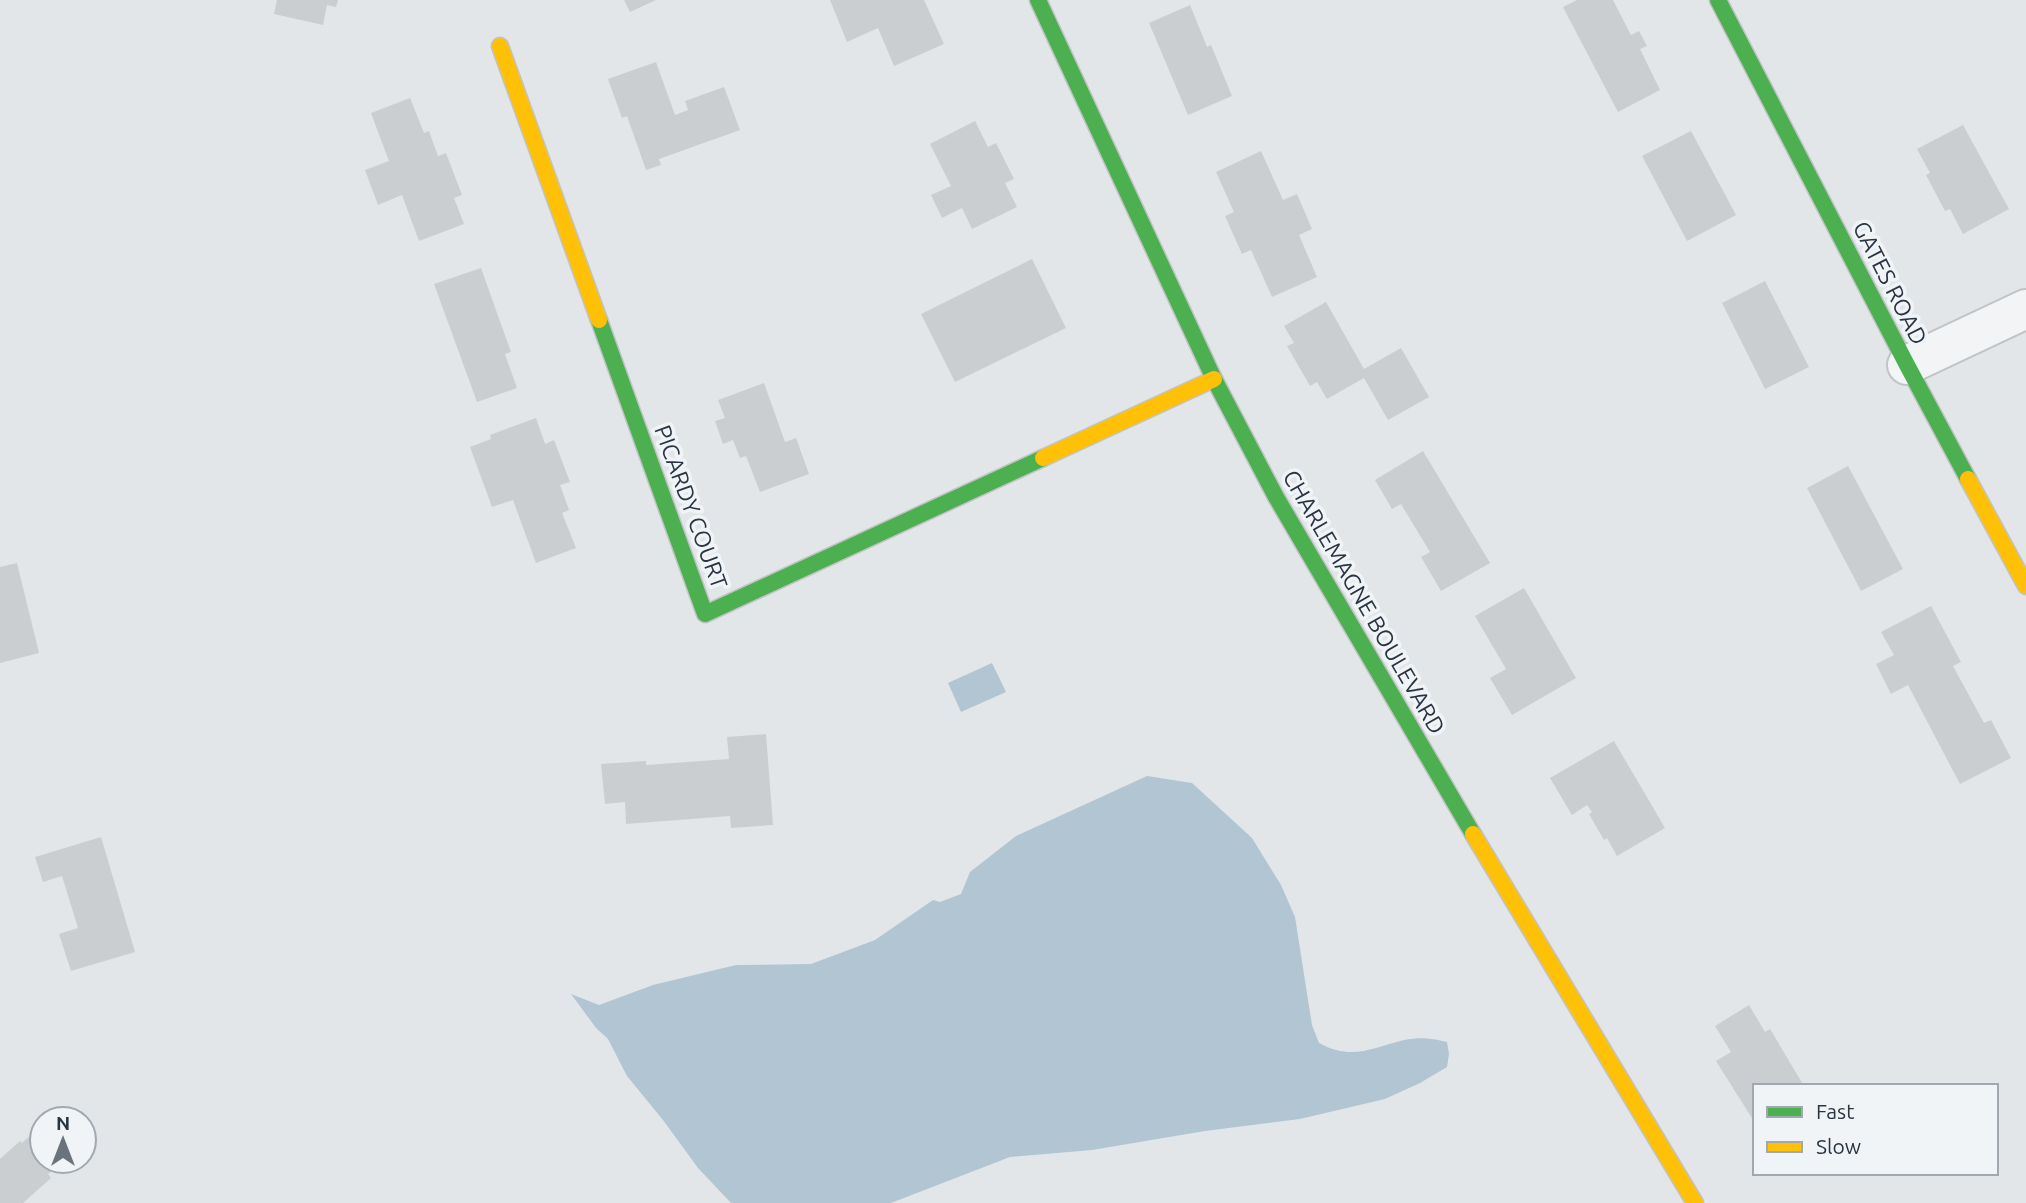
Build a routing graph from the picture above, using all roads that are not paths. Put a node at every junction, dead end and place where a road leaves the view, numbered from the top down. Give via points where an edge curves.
1 (1038, 0) edge
2 (1718, 0) edge
3 (500, 46) dead end
4 (2026, 309) edge
5 (1907, 365) junction
6 (1214, 379) junction
7 (2026, 586) edge
8 (1695, 1203) edge

1 - 6 street, CHARLEMAGNE BOULEVARD
2 - 5 street, GATES ROAD
3 - 6 street, PICARDY COURT via 705,614
4 - 5 street
5 - 7 street, GATES ROAD
6 - 8 street, CHARLEMAGNE BOULEVARD via 1276,497 1427,758

